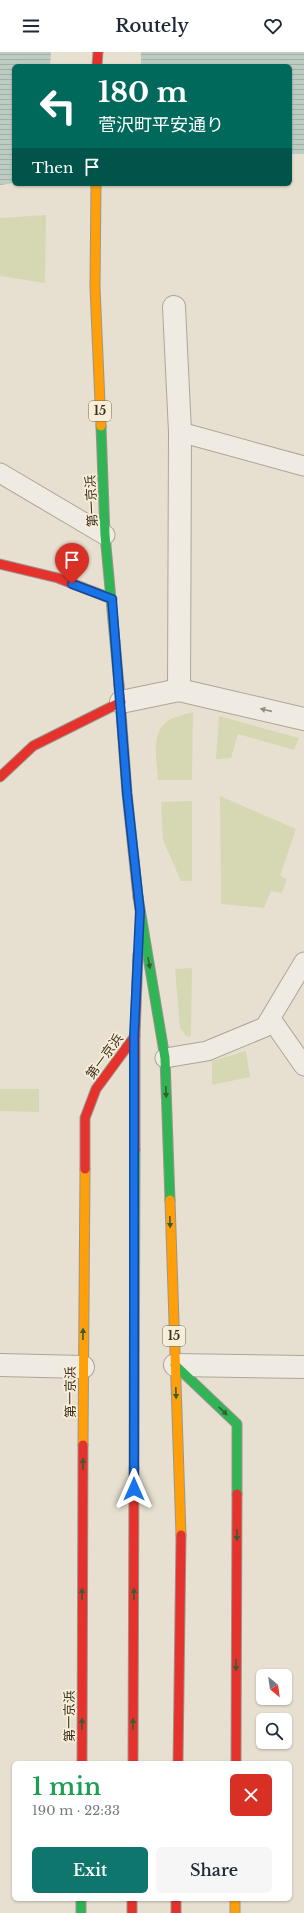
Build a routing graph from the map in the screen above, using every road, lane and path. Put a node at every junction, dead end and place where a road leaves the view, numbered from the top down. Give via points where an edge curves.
1 (98, 52) edge
2 (97, 64) edge
3 (96, 186) edge
4 (174, 307) dead end
5 (180, 432) junction
6 (304, 466) edge
7 (0, 473) edge
8 (105, 535) junction
9 (0, 564) edge
10 (112, 599) junction
11 (179, 690) junction
12 (121, 702) junction
13 (304, 719) edge
14 (0, 777) edge
15 (140, 911) junction
16 (304, 962) edge
17 (271, 1019) junction
18 (134, 1036) junction
19 (165, 1058) junction
20 (304, 1066) edge
21 (0, 1365) edge
22 (175, 1365) junction
23 (83, 1366) junction
24 (304, 1367) edge
25 (82, 1761) edge
26 (133, 1761) edge
27 (178, 1761) edge
28 (236, 1761) edge
29 (81, 1901) edge
30 (132, 1901) edge
31 (176, 1901) edge
32 (235, 1901) edge
33 (81, 1913) edge
34 (132, 1913) edge
35 (176, 1913) edge
36 (235, 1913) edge

1 - 2 main road
3 - 8 main road, 第一京浜 / 15 via 95,287
4 - 5 street
5 - 6 lane
5 - 11 street
7 - 8 lane
8 - 10 main road, 第一京浜 / 15
9 - 10 main road via 58,578
10 - 12 main road, 第一京浜 / 15
11 - 12 street
13 -> 11 street
12 - 14 main road via 33,746
12 - 15 main road, 第一京浜 / 15 via 127,793
15 - 18 main road, 第一京浜 / 15
15 -> 19 main road, 第一京浜 / 15
16 - 17 lane
17 - 19 lane via 265,1027 207,1051
17 - 20 lane
23 -> 18 main road, 第一京浜 via 85,1118 96,1089
26 -> 18 main road, 第一京浜 / 15
19 -> 22 main road, 第一京浜 / 15
21 - 23 street
22 - 24 street
22 -> 27 main road, 第一京浜 / 15 via 181,1545
22 -> 28 main road, 15 via 237,1424
25 -> 23 main road, 第一京浜
29 - 33 main road
30 - 34 main road
31 - 35 main road
32 - 36 main road

